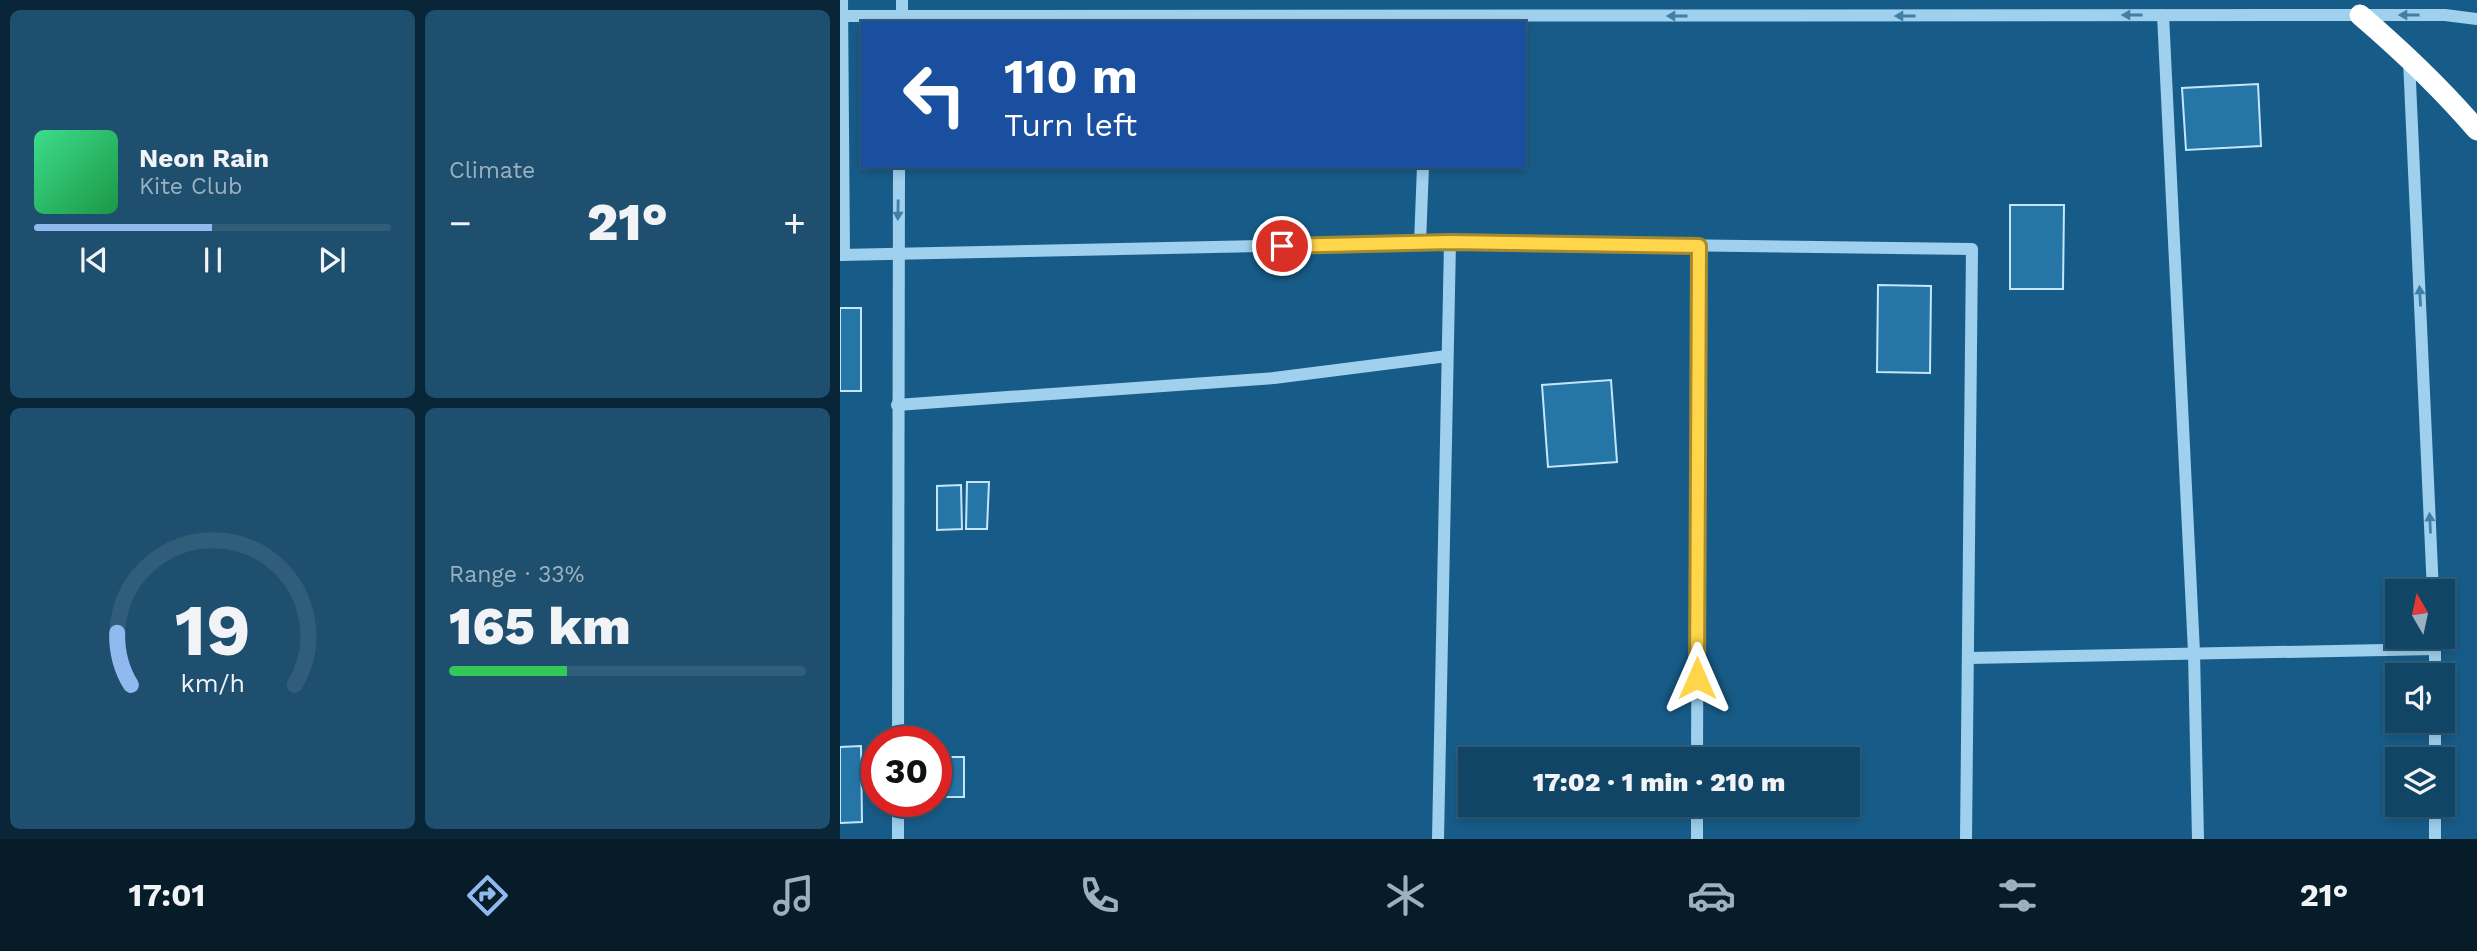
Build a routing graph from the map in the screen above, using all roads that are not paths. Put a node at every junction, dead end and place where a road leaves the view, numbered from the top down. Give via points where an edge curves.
1 (842, 0) edge
2 (902, 0) edge
3 (2163, 15) junction
4 (2360, 15) junction
5 (841, 16) edge
6 (1518, 19) edge
7 (2477, 19) edge
8 (902, 20) edge
9 (2409, 57) junction
10 (2477, 130) edge
11 (899, 168) edge
12 (1423, 168) edge
13 (1450, 242) junction
14 (1420, 243) junction
15 (1699, 246) junction
16 (897, 254) junction
17 (842, 255) edge
18 (1447, 356) junction
19 (897, 405) junction
20 (2432, 579) edge
21 (2385, 645) edge
22 (2194, 652) junction
23 (1969, 659) junction
24 (898, 726) edge
25 (1697, 747) edge
26 (898, 817) edge
27 (1697, 817) edge
28 (2435, 817) edge
29 (898, 839) edge
30 (1438, 839) edge
31 (1697, 839) edge
32 (1966, 839) edge
33 (2198, 839) edge
34 (2435, 839) edge

1 - 5 street
2 - 8 street
3 - 4 street
3 -> 6 street
3 - 22 street
7 -> 4 street
4 - 9 highway
5 - 8 street
5 - 17 street
6 - 8 street
9 - 10 highway
20 -> 9 street
11 -> 16 street
12 - 14 street
13 - 14 street
13 - 15 street
13 - 18 street
14 - 16 street
15 - 23 street via 1972,249
15 - 25 street
16 - 17 street
16 - 19 street
18 - 19 street via 1274,378
18 - 30 street
19 - 24 street
21 - 22 street
22 - 23 street
22 - 33 street
23 - 32 street
26 - 29 street
27 - 31 street
28 - 34 street

